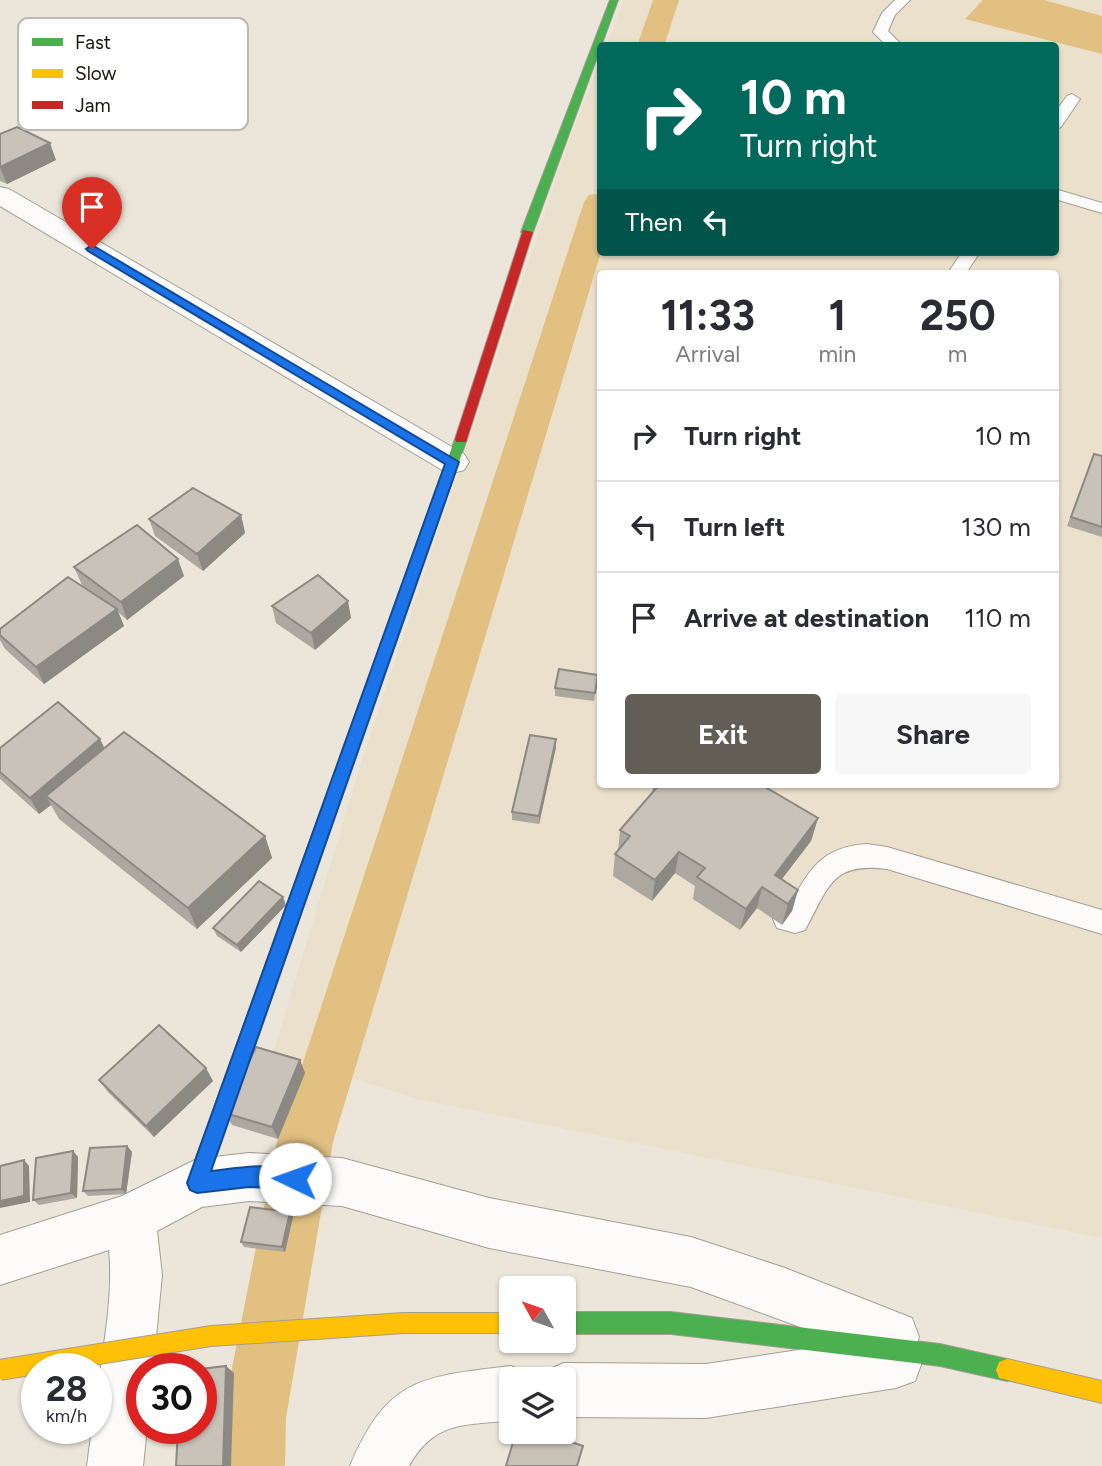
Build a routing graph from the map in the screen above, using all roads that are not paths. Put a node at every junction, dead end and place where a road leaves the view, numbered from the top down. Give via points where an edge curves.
1 (614, 0) edge
2 (903, 0) edge
3 (598, 42) edge
4 (891, 42) edge
5 (597, 46) edge
6 (1072, 99) dead end
7 (1059, 118) edge
8 (0, 195) edge
9 (1059, 195) edge
10 (1102, 208) edge
11 (453, 462) junction
12 (787, 919) edge
13 (1102, 922) edge
14 (197, 1183) junction
15 (131, 1218) junction
16 (0, 1260) edge
17 (499, 1323) edge
18 (576, 1323) edge
19 (940, 1355) junction
20 (0, 1370) edge
21 (576, 1390) edge
22 (1102, 1392) edge
23 (499, 1395) edge
24 (115, 1466) edge
25 (378, 1466) edge

1 - 3 main road
2 - 4 lane via 889,13 880,32
5 - 11 main road via 526,236
6 - 7 lane
8 - 11 street
9 - 10 lane
11 - 14 main road
12 - 13 lane via 796,920 831,865 856,854 887,858
14 - 15 street
14 - 19 street via 249,1177 342,1182 489,1223 691,1262
15 - 16 street
15 - 24 street via 137,1275
17 - 20 main road, bridge via 404,1323 211,1336
18 - 19 main road via 671,1323
19 - 21 street via 706,1391
19 - 22 main road
23 - 25 street via 433,1403 400,1428

